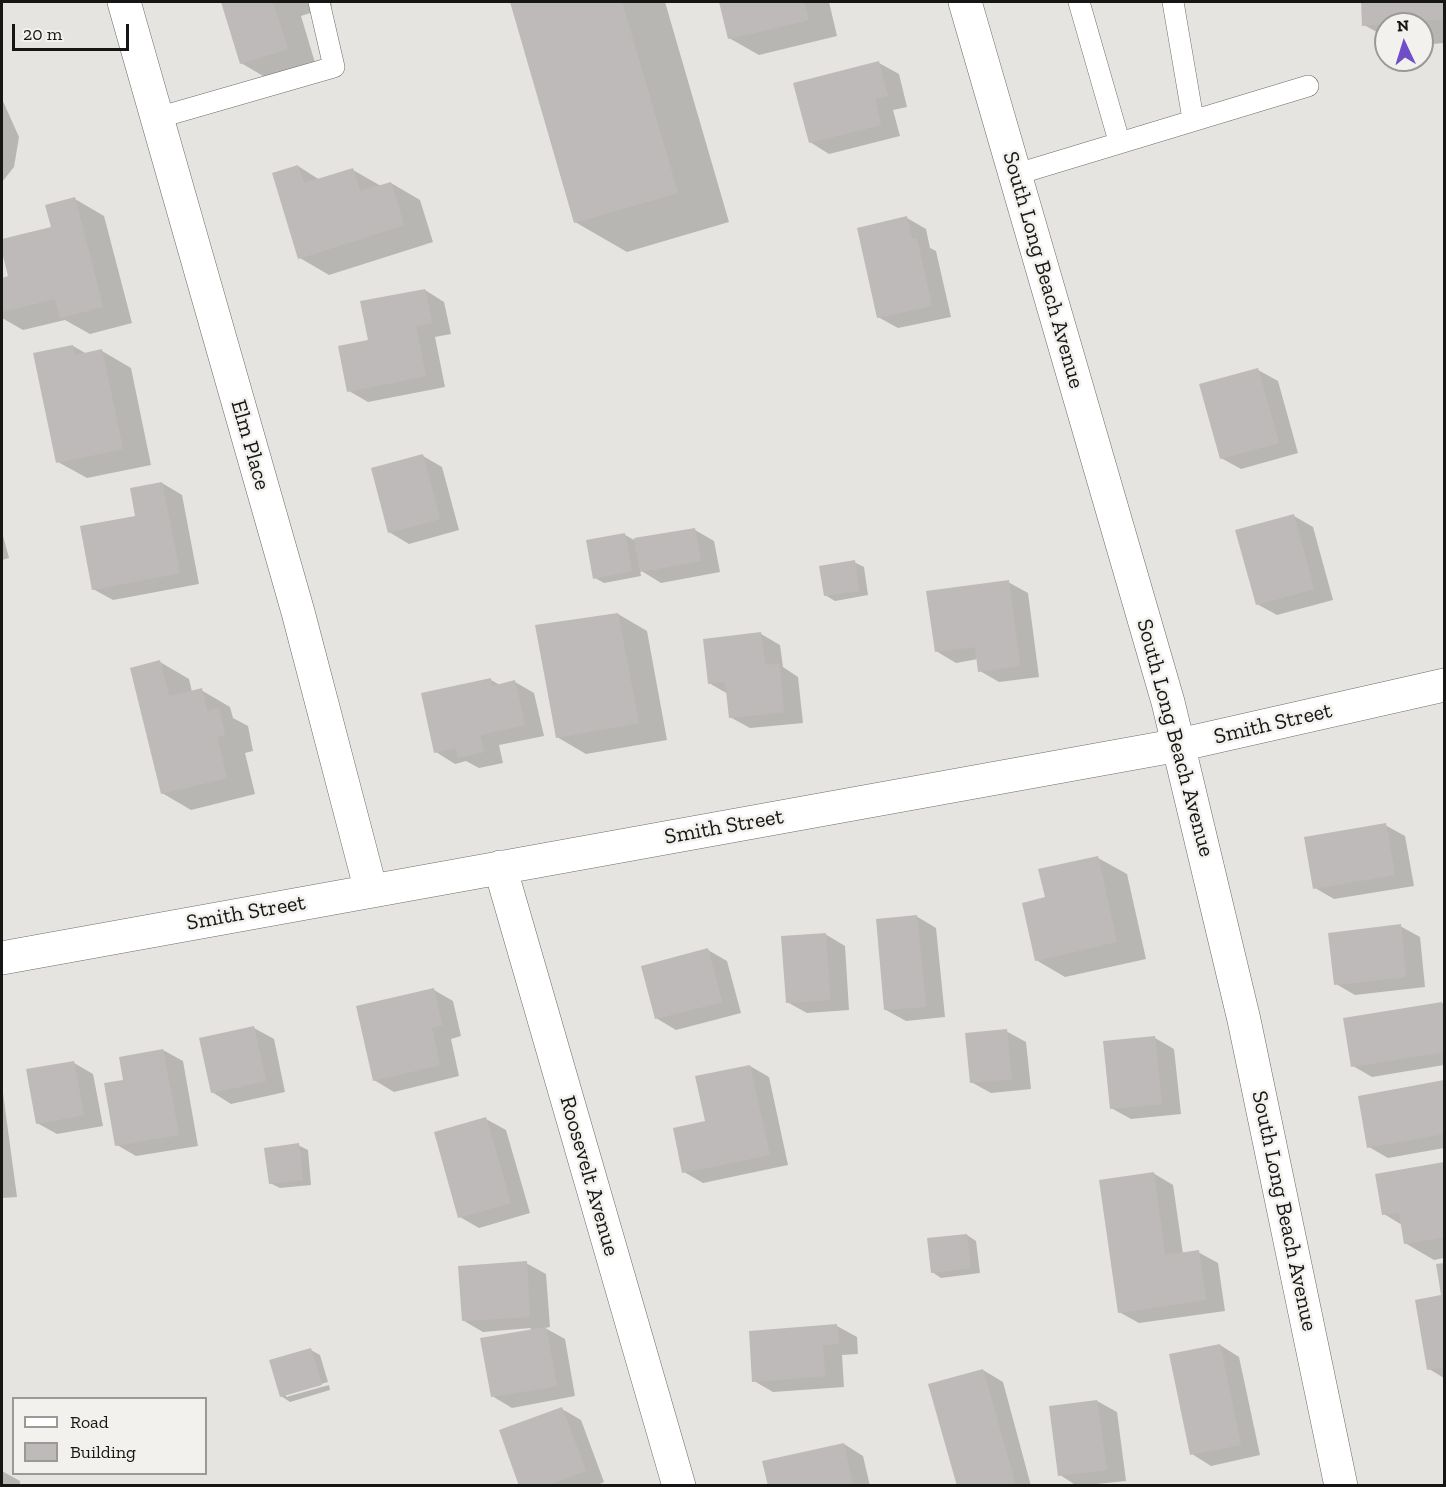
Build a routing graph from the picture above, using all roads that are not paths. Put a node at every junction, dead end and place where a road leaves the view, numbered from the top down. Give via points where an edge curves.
1 (124, 2) edge
2 (319, 2) edge
3 (965, 2) edge
4 (1079, 2) edge
5 (1173, 2) edge
6 (1308, 86) dead end
7 (157, 118) junction
8 (1193, 119) junction
9 (1119, 141) junction
10 (1014, 175) junction
11 (1444, 685) edge
12 (1179, 745) junction
13 (500, 867) junction
14 (371, 891) junction
15 (2, 958) edge
16 (679, 1485) edge
17 (1341, 1485) edge

1 - 7 street, Elm Place
2 - 7 lane via 334,67
3 - 10 street, South Long Beach Avenue
4 - 9 lane
5 - 8 lane
6 - 8 lane
7 - 14 street, Elm Place via 298,612
8 - 9 lane
9 - 10 lane
10 - 12 street, South Long Beach Avenue
11 - 12 street, Smith Street
12 - 13 street, Smith Street
12 - 17 street, South Long Beach Avenue via 1244,1020
13 - 14 street, Smith Street
13 - 16 street, Roosevelt Avenue
14 - 15 street, Smith Street

